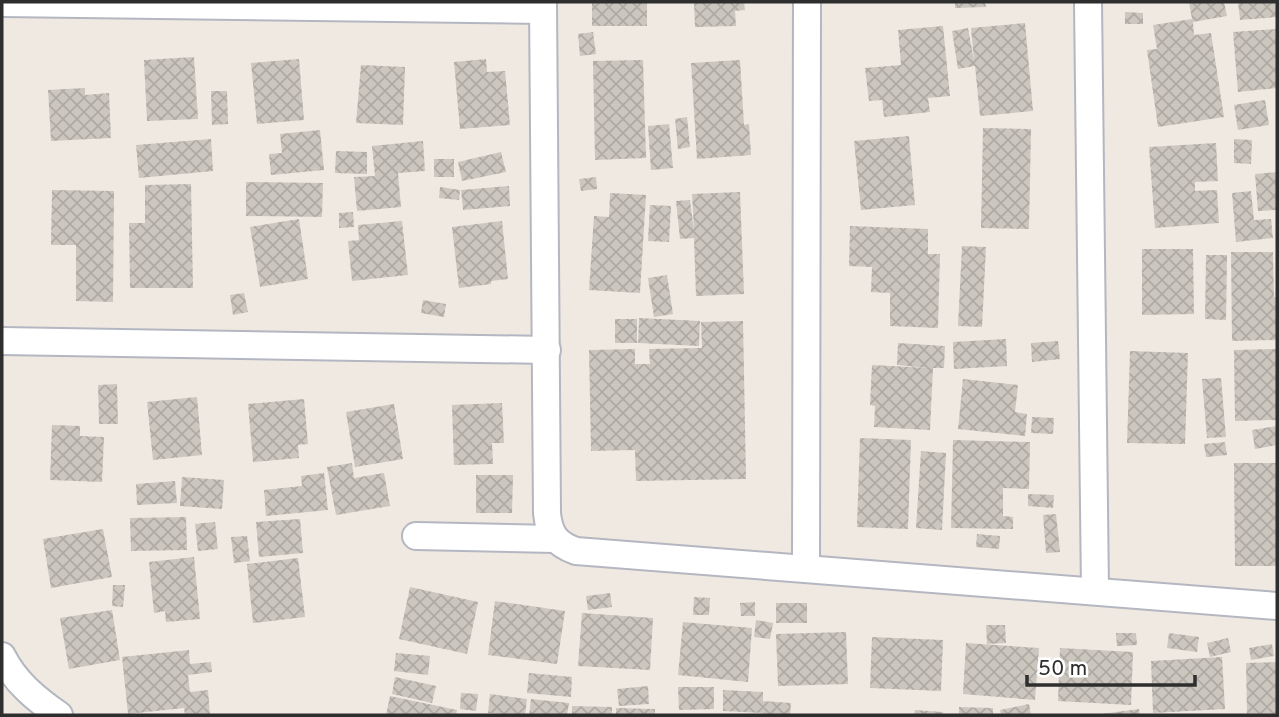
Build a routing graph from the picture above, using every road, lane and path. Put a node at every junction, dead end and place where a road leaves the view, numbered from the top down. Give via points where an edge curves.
1 (807, 2) edge
2 (1087, 2) edge
3 (2, 3) edge
4 (543, 6) edge
5 (2, 341) edge
6 (547, 350) junction
7 (416, 536) dead end
8 (554, 539) junction
9 (806, 569) junction
10 (1095, 591) junction
11 (1277, 606) edge
12 (2, 656) edge
13 (59, 715) edge

1 - 9 street
2 - 10 street
3 - 4 street
4 - 6 street
5 - 6 street
6 - 8 street via 547,513
7 - 8 street
8 - 9 street via 576,551
9 - 10 street
10 - 11 street
12 - 13 street via 33,696

